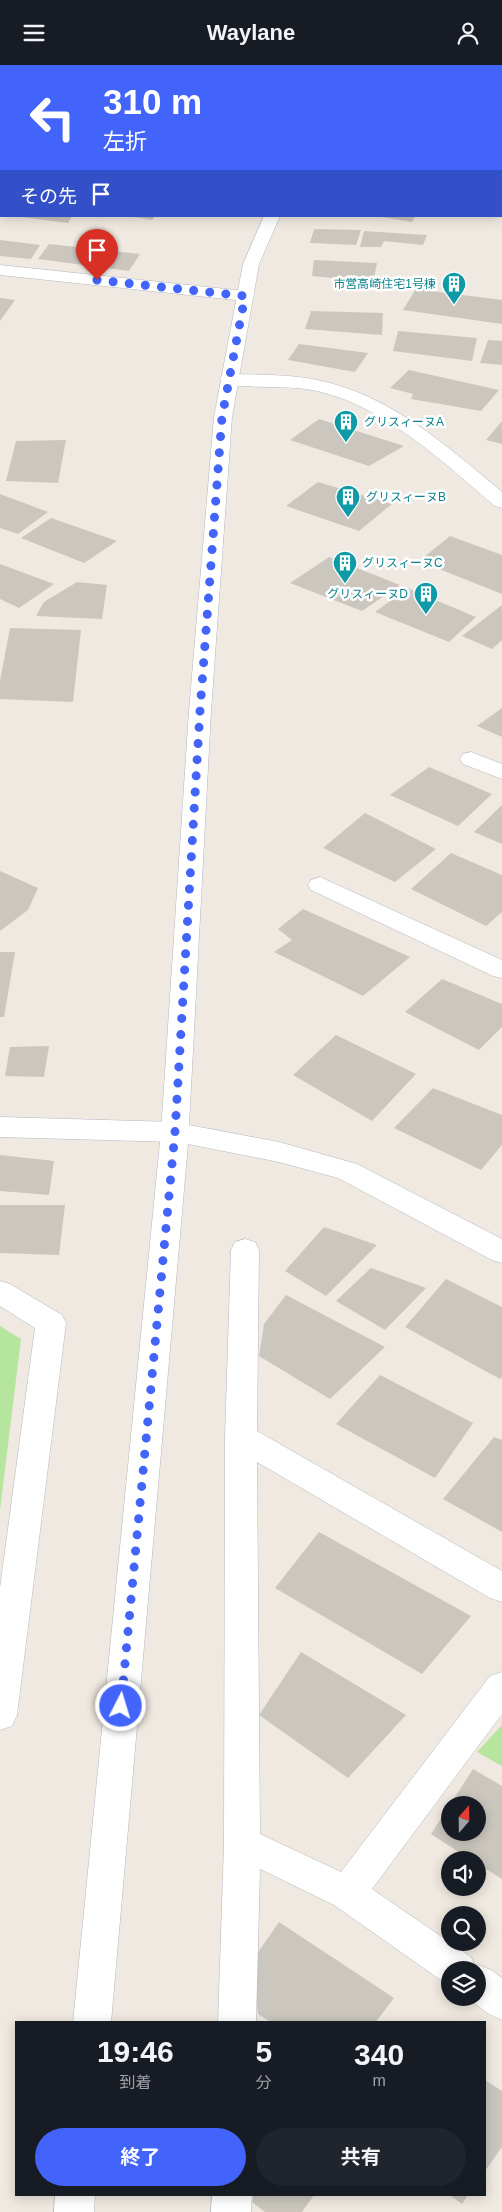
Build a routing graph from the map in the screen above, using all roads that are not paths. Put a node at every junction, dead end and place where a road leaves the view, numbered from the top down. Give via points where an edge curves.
1 (272, 217) edge
2 (0, 270) edge
3 (245, 296) junction
4 (229, 379) junction
5 (502, 502) edge
6 (471, 759) dead end
7 (502, 772) edge
8 (320, 885) dead end
9 (502, 970) edge
10 (0, 1127) edge
11 (175, 1132) junction
12 (245, 1250) dead end
13 (502, 1252) edge
14 (0, 1292) edge
15 (241, 1437) junction
16 (502, 1588) edge
17 (502, 1687) edge
18 (0, 1715) edge
19 (242, 1843) junction
20 (347, 1893) junction
21 (445, 1961) edge
22 (486, 1989) edge
23 (502, 2001) edge
24 (92, 2021) edge
25 (237, 2021) edge
26 (75, 2196) edge
27 (232, 2196) edge
28 (74, 2212) edge
29 (231, 2212) edge

1 - 3 street via 251,265
2 - 3 street
3 - 4 street
4 - 5 street via 296,382 332,389 367,403 435,446
4 - 11 street via 222,417 200,711
6 - 7 street
8 - 9 street
10 - 11 street
11 - 13 street via 279,1152 347,1171
11 - 24 street
12 - 15 street
14 - 18 street via 51,1323
15 - 16 street
15 - 19 street
17 - 20 street
19 - 20 street
19 - 25 street
20 - 21 street
22 - 23 street
26 - 28 street
27 - 29 street

